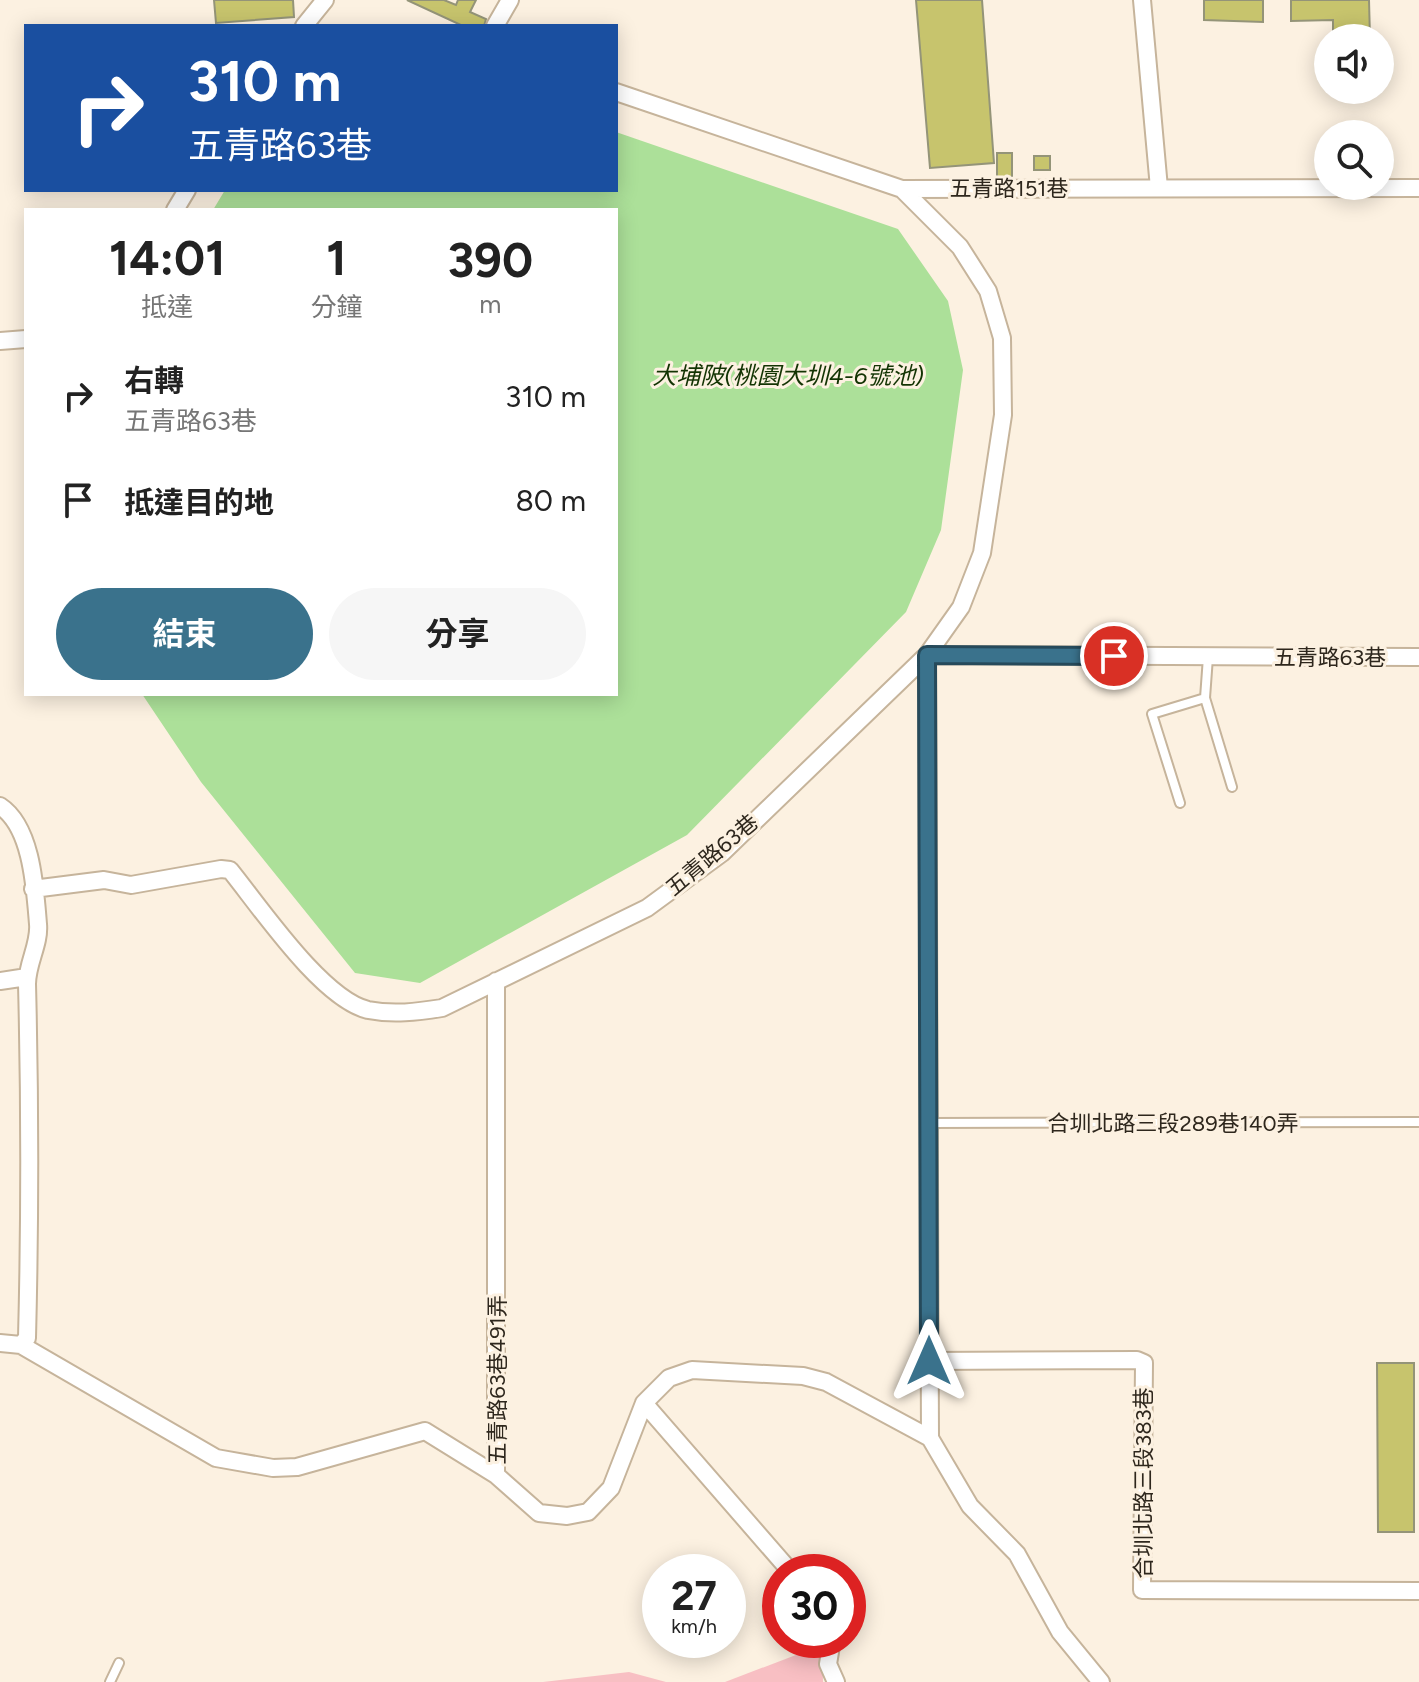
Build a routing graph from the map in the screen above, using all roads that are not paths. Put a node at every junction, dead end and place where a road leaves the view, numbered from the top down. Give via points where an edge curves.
1 (325, 0) edge
2 (510, 0) edge
3 (1142, 0) edge
4 (306, 24) edge
5 (496, 24) edge
6 (618, 93) edge
7 (1159, 188) junction
8 (1419, 188) edge
9 (902, 189) junction
10 (24, 339) edge
11 (0, 341) edge
12 (927, 655) junction
13 (1208, 657) junction
14 (1419, 657) edge
15 (1205, 698) junction
16 (1232, 787) dead end
17 (1180, 803) dead end
18 (0, 806) edge
19 (33, 889) junction
20 (27, 977) junction
21 (0, 981) edge
22 (496, 981) junction
23 (1419, 1122) edge
24 (927, 1123) junction
25 (24, 1341) junction
26 (0, 1343) edge
27 (929, 1361) junction
28 (644, 1403) junction
29 (930, 1438) junction
30 (496, 1475) junction
31 (775, 1554) edge
32 (1419, 1591) edge
33 (829, 1658) edge
34 (119, 1663) dead end
35 (110, 1682) edge
36 (836, 1682) edge
37 (1101, 1682) edge

1 - 4 street
2 - 5 street
3 - 7 street
6 - 9 street, 五青路151巷
7 - 8 street, 五青路151巷
7 - 9 street, 五青路151巷
9 - 12 street via 960,247 988,291 1002,338 1003,415 982,553 961,607
10 - 11 street
12 - 13 street, 五青路63巷
12 - 22 street, 五青路63巷 via 722,853 647,908
12 - 24 street
13 - 14 street, 五青路63巷
13 - 15 lane
15 - 16 lane
15 - 17 lane via 1152,714
18 - 19 street via 11,813 24,839
19 - 20 street via 39,928
19 - 22 street, 五青路63巷 via 104,880 131,885 230,870 313,972 366,1009 411,1013 442,1008
20 - 21 street
20 - 25 street via 31,1163
22 - 30 street, 五青路63巷491弄
23 - 24 lane, 合圳北路三段289巷140弄
24 - 27 street
25 - 26 street
25 - 30 street via 216,1458 297,1467 425,1431
27 - 29 street
27 - 32 street, 合圳北路三段383巷 via 1144,1363 1142,1590
28 - 29 street, 五青路63巷491弄 via 669,1378 692,1370 803,1376 826,1382
28 - 30 street, 五青路63巷491弄 via 611,1488 588,1512 539,1513
28 - 31 street
29 - 37 street via 970,1506 1017,1554 1060,1632
33 - 36 street
34 - 35 lane

